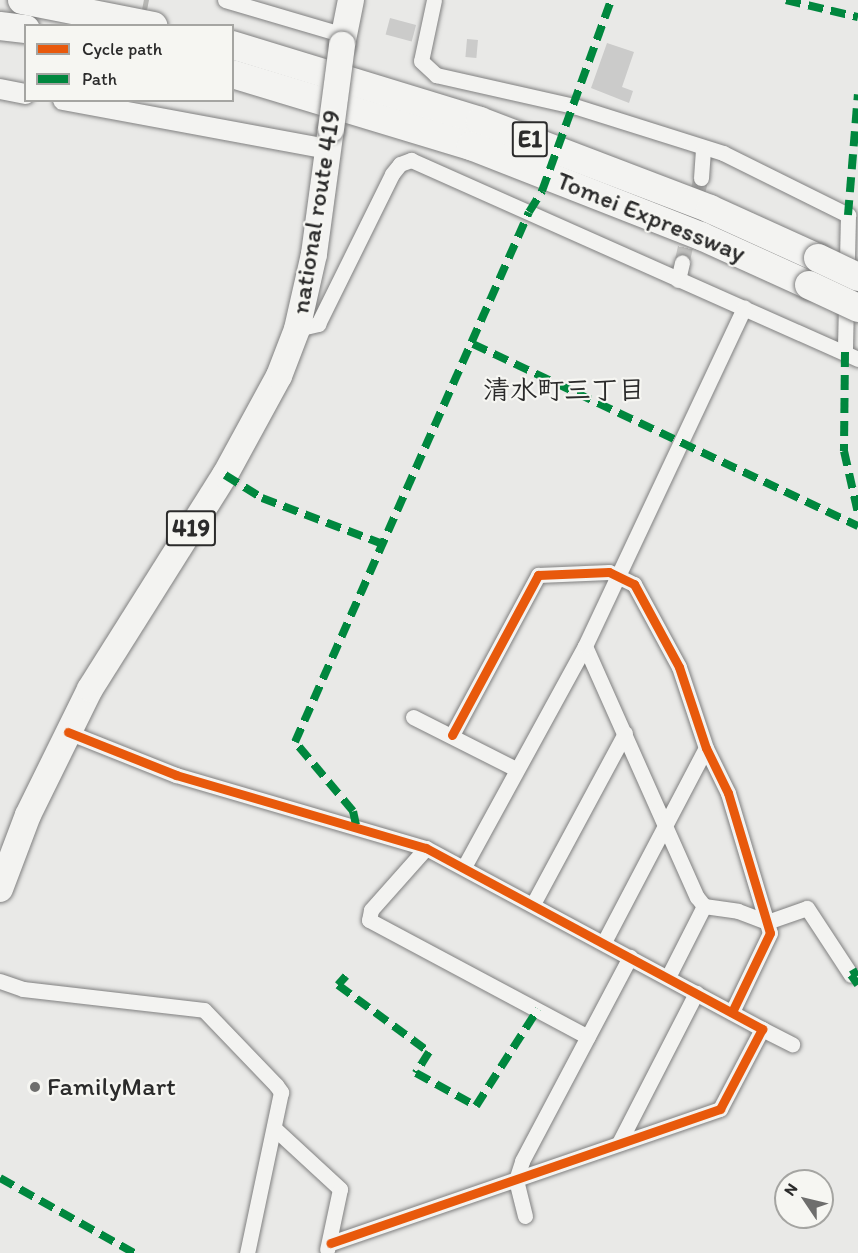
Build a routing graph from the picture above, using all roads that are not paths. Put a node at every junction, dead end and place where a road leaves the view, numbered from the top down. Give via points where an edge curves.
1 (22, 0) edge
2 (225, 0) edge
3 (351, 0) edge
4 (434, 0) edge
5 (143, 24) edge
6 (0, 26) edge
7 (24, 29) edge
8 (343, 40) junction
9 (234, 46) edge
10 (234, 75) edge
11 (0, 89) edge
12 (24, 94) edge
13 (77, 102) edge
14 (329, 139) junction
15 (703, 148) junction
16 (700, 178) tunnel mouth
17 (682, 262) tunnel mouth
18 (858, 277) edge
19 (678, 280) junction
20 (744, 308) junction
21 (858, 308) edge
22 (297, 329) junction
23 (851, 355) edge
24 (619, 576) junction
25 (585, 646) junction
26 (413, 717) dead end
27 (68, 732) junction
28 (625, 733) junction
29 (452, 735) junction
30 (706, 748) junction
31 (516, 769) junction
32 (666, 826) junction
33 (426, 848) junction
34 (464, 867) junction
35 (0, 889) edge
36 (533, 904) junction
37 (704, 906) junction
38 (767, 922) junction
39 (604, 942) junction
40 (630, 957) junction
41 (851, 975) dead end
42 (668, 977) junction
43 (0, 981) edge
44 (696, 993) junction
45 (732, 1012) junction
46 (762, 1029) junction
47 (588, 1037) junction
48 (792, 1044) dead end
49 (273, 1128) junction
50 (619, 1143) junction
51 (516, 1180) junction
52 (525, 1216) dead end
53 (328, 1248) edge
54 (247, 1253) edge

1 - 5 highway
2 - 8 street
3 - 8 highway, national route 419 / 419
4 - 15 street via 421,61 436,75 574,106
6 - 7 highway
8 - 14 highway, national route 419 / 419, bridge
9 - 18 highway, Tomei Expressway / E1, bridge via 480,120 699,205
10 - 21 highway, Tomei Expressway / E1, bridge via 471,146 700,236
11 - 12 street
13 - 14 street
14 - 22 highway, national route 419 / 419 via 314,254
15 - 16 street
15 - 23 street via 723,153 848,215
17 - 19 street
19 - 20 street
19 - 22 street via 411,160 400,164 392,174 318,324 313,329
20 - 23 street
20 - 24 street
22 - 27 highway, national route 419 / 419 via 259,416 90,689
24 - 25 street
24 - 29 street via 595,571 545,573 533,580
24 - 30 street via 639,590 679,668
25 - 28 street
25 - 31 street
26 - 29 street
27 - 33 street via 176,775
27 - 35 highway, national route 419 / 419 via 28,815
28 - 32 street
28 - 36 street
29 - 31 street
30 - 32 street
30 - 38 street via 728,794
31 - 34 street
32 - 37 street
32 - 39 street
33 - 34 street
33 - 47 street via 371,910 369,920
34 - 36 street
36 - 39 street
37 - 38 street via 738,911
37 - 42 street
38 - 41 street via 807,908
38 - 45 street via 767,942
39 - 40 street
40 - 42 street
40 - 47 street
42 - 44 street
43 - 49 street via 23,989 204,1010 280,1092
44 - 45 street
44 - 50 street
45 - 46 street
46 - 48 street
46 - 50 street via 720,1109
47 - 51 street
49 - 53 street via 340,1189
49 - 54 street
50 - 51 street
51 - 52 street
51 - 53 street

